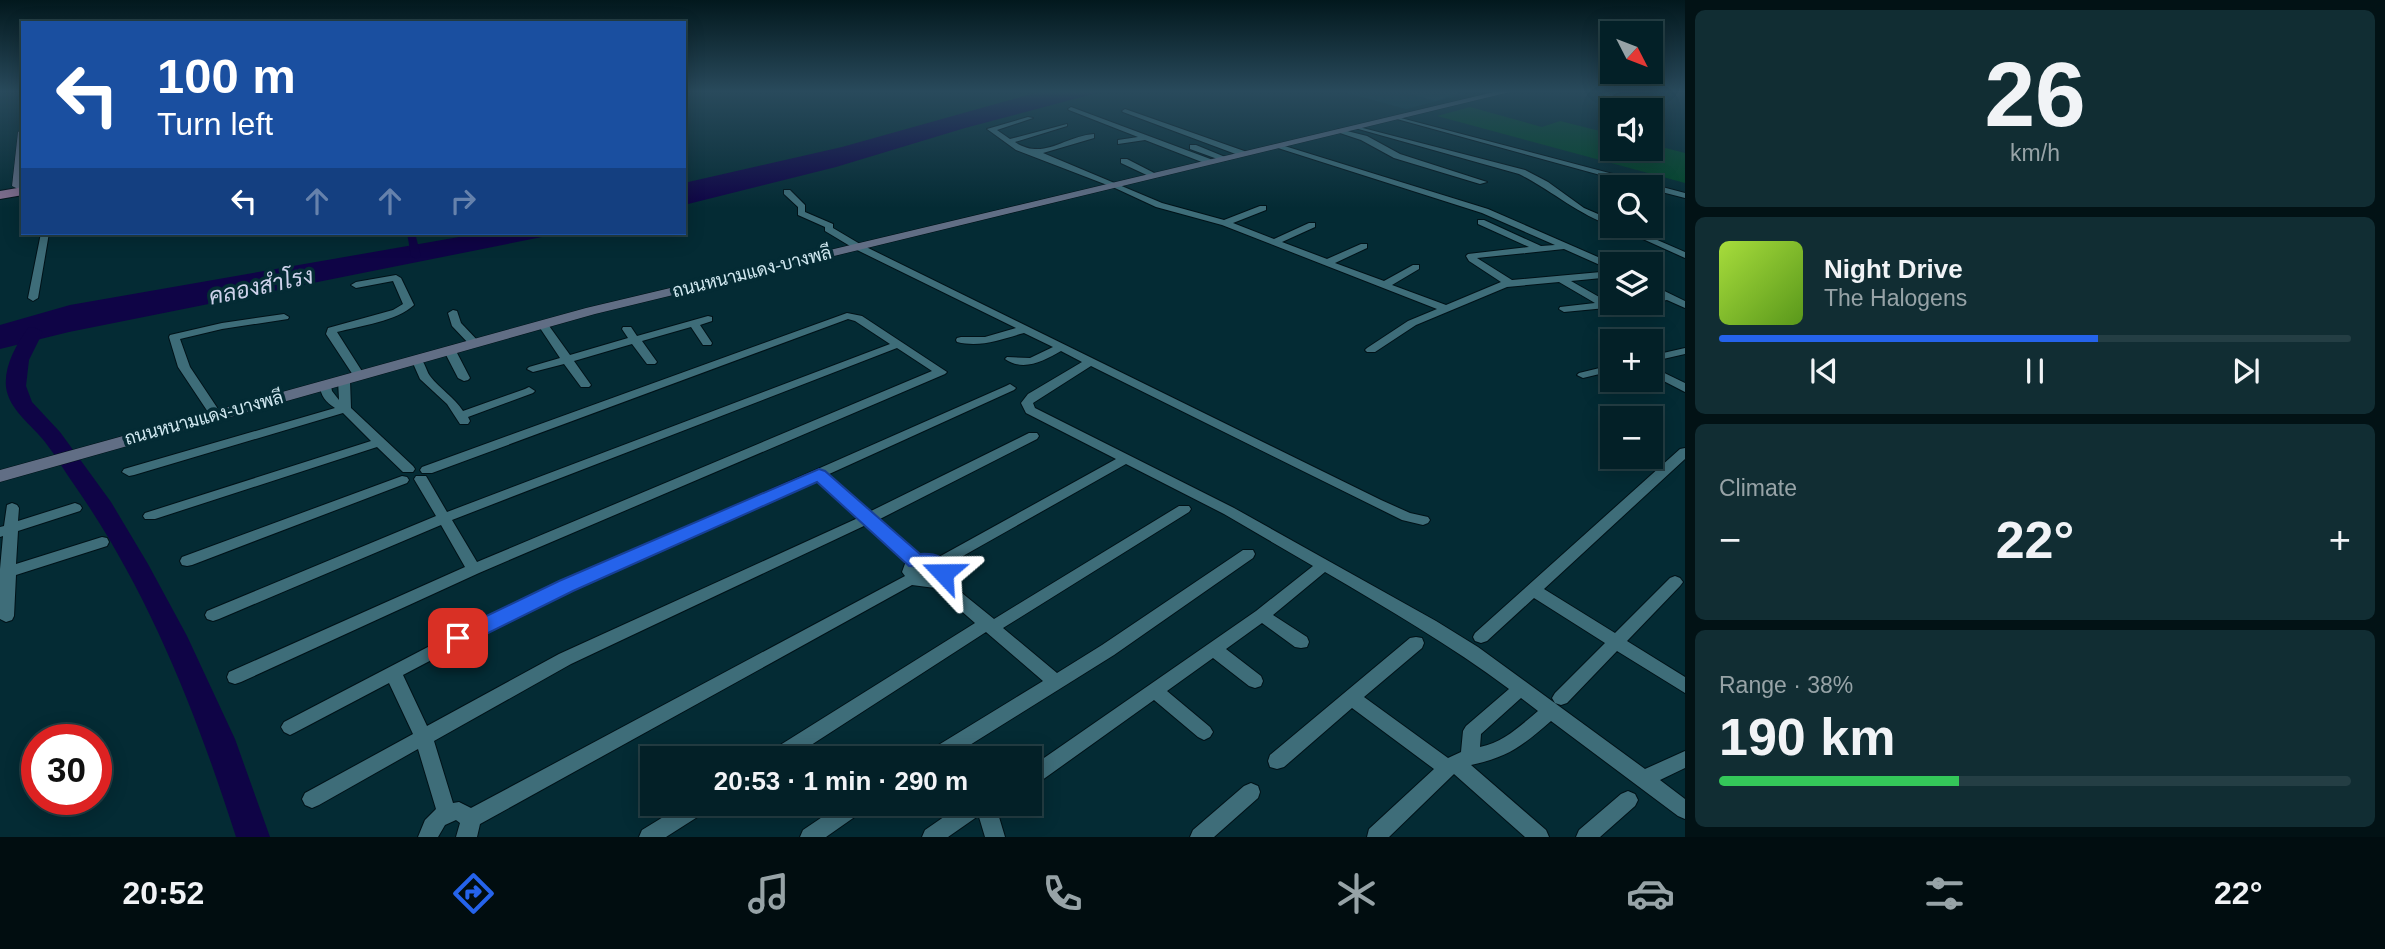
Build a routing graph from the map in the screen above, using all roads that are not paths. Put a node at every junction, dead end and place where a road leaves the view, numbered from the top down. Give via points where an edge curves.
1 (993, 130) edge
2 (1047, 130) edge
3 (1124, 130) edge
4 (1177, 130) edge
5 (1343, 130) edge
6 (1368, 130) edge
7 (1437, 130) edge
8 (1439, 130) edge
9 (1339, 131) junction
10 (1501, 134) dead end
11 (1165, 135) dead end
12 (1190, 135) junction
13 (1091, 136) dead end
14 (1144, 138) junction
15 (1009, 141) junction
16 (1486, 141) junction
17 (1121, 142) dead end
18 (1281, 146) junction
19 (1193, 147) dead end
20 (1037, 153) junction
21 (1244, 154) junction
22 (1080, 159) dead end
23 (1226, 159) junction
24 (1124, 161) dead end
25 (1210, 162) junction
26 (1062, 165) junction
27 (1600, 175) edge
28 (1156, 176) junction
29 (1483, 182) dead end
30 (1119, 184) junction
31 (21, 187) edge
32 (0, 189) edge
33 (787, 192) dead end
34 (1663, 193) edge
35 (0, 195) edge
36 (1685, 198) edge
37 (1263, 208) dead end
38 (1600, 218) edge
39 (1481, 222) dead end
40 (1225, 223) junction
41 (1311, 225) dead end
42 (46, 235) edge
43 (1646, 238) edge
44 (1274, 242) junction
45 (1364, 246) dead end
46 (859, 247) junction
47 (1562, 247) dead end
48 (1540, 249) junction
49 (1685, 255) edge
50 (1600, 262) edge
51 (1327, 263) junction
52 (1416, 267) dead end
53 (1600, 275) edge
54 (1560, 279) junction
55 (1511, 284) junction
56 (356, 285) dead end
57 (1384, 285) junction
58 (1663, 293) edge
59 (33, 298) dead end
60 (1600, 302) edge
61 (1685, 304) edge
62 (1600, 306) edge
63 (1564, 309) dead end
64 (1446, 310) junction
65 (453, 313) dead end
66 (284, 317) dead end
67 (708, 319) dead end
68 (693, 323) junction
69 (543, 325) junction
70 (1026, 328) junction
71 (627, 329) dead end
72 (634, 340) junction
73 (961, 340) dead end
74 (707, 343) dead end
75 (475, 344) junction
76 (900, 344) junction
77 (1062, 346) junction
78 (1371, 349) dead end
79 (450, 351) junction
80 (1685, 351) edge
81 (1663, 356) edge
82 (567, 359) junction
83 (1011, 359) dead end
84 (418, 361) junction
85 (1091, 361) junction
86 (651, 362) dead end
87 (533, 369) dead end
88 (1600, 371) edge
89 (1583, 375) dead end
90 (359, 376) junction
91 (1663, 376) edge
92 (464, 378) dead end
93 (344, 380) junction
94 (326, 384) junction
95 (585, 385) dead end
96 (1010, 388) dead end
97 (1685, 388) edge
98 (529, 391) dead end
99 (345, 409) junction
100 (216, 415) junction
101 (1033, 436) dead end
102 (380, 442) junction
103 (1685, 452) edge
104 (1127, 458) junction
105 (128, 472) dead end
106 (405, 475) junction
107 (424, 475) junction
108 (819, 475) junction
109 (0, 476) edge
110 (12, 508) dead end
111 (75, 508) dead end
112 (1184, 509) dead end
113 (150, 516) dead end
114 (444, 518) junction
115 (869, 519) junction
116 (1423, 520) dead end
117 (5, 530) edge
118 (102, 542) dead end
119 (1248, 554) dead end
120 (187, 561) dead end
121 (938, 564) junction
122 (1324, 565) junction
123 (474, 569) junction
124 (914, 570) junction
125 (4, 574) edge
126 (937, 581) junction
127 (1675, 582) dead end
128 (1534, 590) junction
129 (213, 615) dead end
130 (1262, 615) junction
131 (6, 616) dead end
132 (990, 625) junction
133 (1481, 637) dead end
134 (1301, 642) dead end
135 (1615, 642) junction
136 (1416, 643) dead end
137 (1214, 649) junction
138 (393, 673) junction
139 (235, 677) dead end
140 (1055, 681) junction
141 (1255, 681) dead end
142 (1685, 685) edge
143 (1520, 689) junction
144 (1156, 691) junction
145 (1352, 698) junction
146 (1556, 705) junction
147 (290, 727) dead end
148 (1204, 732) dead end
149 (424, 737) junction
150 (794, 746) edge
151 (952, 746) edge
152 (1685, 759) edge
153 (1277, 761) dead end
154 (1457, 762) junction
155 (1042, 769) edge
156 (1643, 779) junction
157 (1251, 792) dead end
158 (312, 799) dead end
159 (1629, 800) dead end
160 (1682, 803) edge
161 (447, 813) junction
162 (682, 816) edge
163 (840, 816) edge
164 (962, 816) edge
165 (989, 816) edge
166 (468, 828) edge
167 (1376, 836) edge
168 (428, 837) edge
169 (649, 837) edge
170 (810, 837) edge
171 (932, 837) edge
172 (995, 837) edge
173 (1200, 837) edge
174 (1539, 837) edge
175 (1586, 837) edge

1 - 15 street
2 - 15 street
3 - 14 street
4 - 12 street
5 - 9 main road, ถนนหนามแดง-บางพลี
6 - 38 street via 1522,172
7 - 27 street
8 - 16 street
9 - 18 main road, ถนนหนามแดง-บางพลี
9 - 29 street via 1397,156
10 - 16 street
11 - 12 street
12 - 21 street
13 - 20 street
14 - 17 street
14 - 25 street
15 - 20 street
16 - 36 street
18 - 21 main road, ถนนหนามแดง-บางพลี
18 - 50 street via 1485,211
19 - 23 street
20 - 26 street
21 - 23 main road, ถนนหนามแดง-บางพลี
22 - 26 street
23 - 25 main road, ถนนหนามแดง-บางพลี
24 - 28 street
25 - 28 main road, ถนนหนามแดง-บางพลี
26 - 30 street
28 - 30 main road, ถนนหนามแดง-บางพลี
30 - 40 street via 1159,205
30 - 46 main road, ถนนหนามแดง-บางพลี
31 - 32 main road
31 - 35 main road
33 - 46 street via 802,207 801,214 830,226 828,229
34 - 36 street
37 - 40 street
39 - 48 street
40 - 44 street
41 - 44 street
42 - 59 street
43 - 49 street
44 - 51 street
45 - 51 street
46 - 69 main road, ถนนหนามแดง-บางพลี
46 - 70 street
47 - 48 street
48 - 55 street via 1471,256
51 - 57 street
52 - 57 street
53 - 54 street
54 - 55 street
54 - 60 street
55 - 64 street
56 - 90 street via 396,278 409,305 332,330
57 - 64 street
58 - 61 street
62 - 63 street
64 - 78 street via 1412,323
65 - 75 street via 456,324
66 - 100 street via 174,337 184,368
67 - 68 street
68 - 72 street
68 - 74 street
69 - 75 main road, ถนนหนามแดง-บางพลี
69 - 82 street
70 - 73 street via 981,342
70 - 77 street
71 - 72 street
72 - 82 street
72 - 86 street
75 - 79 main road, ถนนหนามแดง-บางพลี
76 - 107 street via 847,316
76 - 114 street
76 - 123 street via 939,369 939,375
77 - 83 street via 1034,361
77 - 85 street
79 - 84 main road, ถนนหนามแดง-บางพลี
79 - 92 street
80 - 81 street
82 - 87 street
82 - 95 street
84 - 90 main road, ถนนหนามแดง-บางพลี
84 - 98 street via 424,377 452,402 462,418
85 - 104 street via 1027,403 1040,416
85 - 116 street via 1376,503
88 - 89 street
90 - 93 main road, ถนนหนามแดง-บางพลี
91 - 97 street
93 - 94 main road, ถนนหนามแดง-บางพลี
93 - 99 street
94 - 99 street via 331,400
94 - 100 main road, ถนนหนามแดง-บางพลี
96 - 108 street
99 - 102 street
99 - 105 street
100 - 109 main road, ถนนหนามแดง-บางพลี
101 - 115 street
102 - 106 street
102 - 113 street
103 - 128 street
104 - 121 street
104 - 122 street
106 - 107 street via 412,482
106 - 120 street
107 - 114 street
108 - 115 street
108 - 138 street via 566,586
110 - 117 street
111 - 117 street
112 - 132 street
114 - 123 street
114 - 129 street
115 - 124 street
115 - 149 street via 565,659
117 - 125 street
118 - 125 street
119 - 140 street
121 - 124 street via 926,559
121 - 126 street via 943,573
122 - 130 street
122 - 143 street via 1430,625
123 - 139 street
124 - 126 street via 922,583
124 - 166 street
125 - 131 street
126 - 132 street
127 - 135 street
128 - 133 street
128 - 135 street
130 - 134 street
130 - 137 street
132 - 140 street
132 - 150 street
135 - 142 street
135 - 146 street
136 - 145 street
137 - 141 street
137 - 144 street
138 - 147 street
138 - 149 street
140 - 151 street
143 - 146 street
143 - 154 street via 1472,731
144 - 148 street
144 - 155 street
145 - 153 street
145 - 154 street
146 - 154 street via 1507,746
146 - 156 street
149 - 158 street
149 - 161 street
152 - 156 street
154 - 167 street
154 - 174 street
156 - 160 street
157 - 173 street
159 - 175 street
161 - 166 street via 459,811
161 - 168 street via 435,820
162 - 169 street
163 - 170 street
164 - 171 street
165 - 172 street

